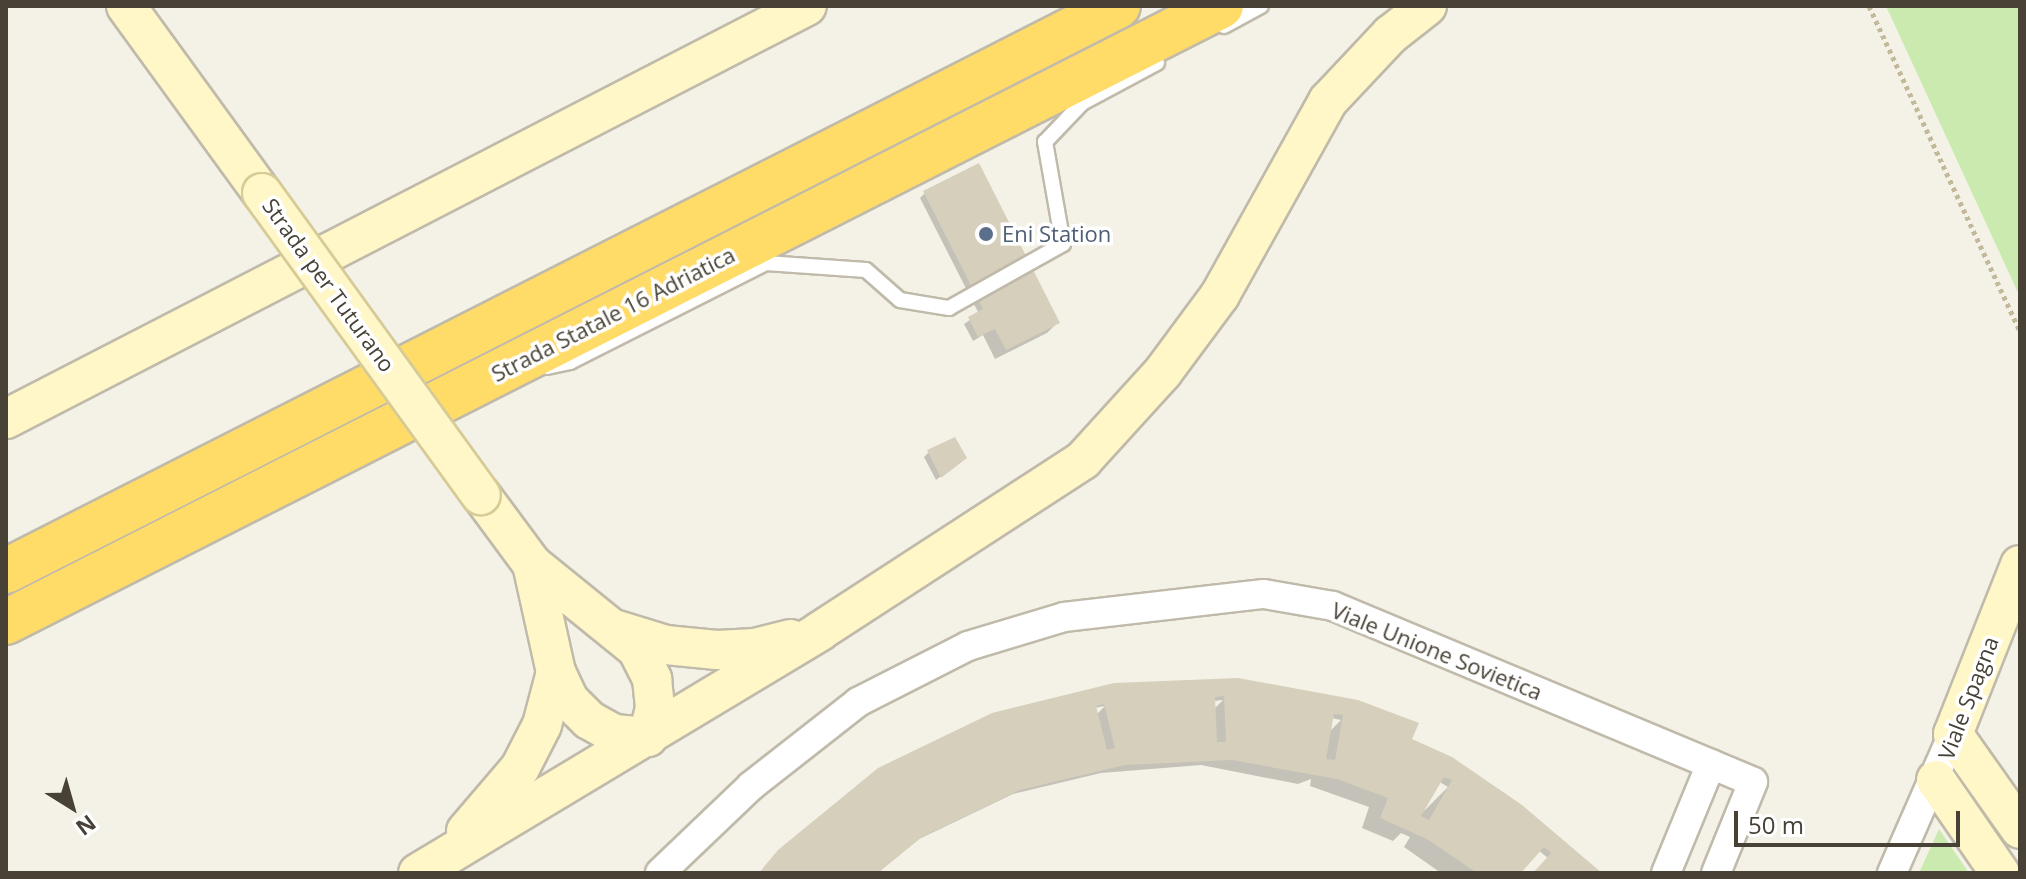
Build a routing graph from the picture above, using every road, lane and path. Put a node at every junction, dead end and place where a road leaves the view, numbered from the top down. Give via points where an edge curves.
1 (126, 6) edge
2 (807, 6) edge
3 (1118, 6) edge
4 (1261, 6) edge
5 (1427, 6) edge
6 (1869, 6) edge
7 (1213, 21) edge
8 (1178, 51) dead end
9 (2020, 331) edge
10 (473, 385) junction
11 (6, 419) edge
12 (532, 564) junction
13 (2020, 565) edge
14 (6, 571) edge
15 (6, 622) edge
16 (617, 630) junction
17 (820, 631) junction
18 (556, 672) junction
19 (1953, 734) junction
20 (648, 737) junction
21 (1711, 764) junction
22 (1936, 780) junction
23 (2020, 829) edge
24 (428, 867) edge
25 (660, 873) edge
26 (1666, 873) edge
27 (1716, 873) edge
28 (1892, 873) edge
29 (2000, 873) edge

1 - 12 street, Strada per Tuturano, bridge
2 - 11 street
3 - 14 highway, Strada Statale 16 Adriatica
4 - 7 lane
5 - 17 street via 1390,35 1328,101 1220,295 1163,372 1083,460
6 - 9 path
7 - 10 highway, Strada Statale 16 Adriatica
8 - 10 lane via 1082,103 1045,142 1063,244 949,308 900,300 866,270 766,263 570,362
10 - 15 highway, Strada Statale 16 Adriatica
12 - 16 street
12 - 18 street
13 - 19 street, Viale Spagna
16 - 17 street via 666,645 717,650 755,648
16 - 20 street via 637,649 652,679 655,708
17 - 20 street
18 - 20 street via 569,700 589,720 614,734
18 - 24 street via 542,725 520,768
19 - 22 street, Viale Spagna
19 - 23 street
20 - 24 street
21 - 25 street, Viale Unione Sovietica via 1333,606 1264,594 1149,604 1064,617 968,646 858,702 751,786
21 - 26 street
21 - 27 street, Viale Unione Sovietica via 1753,782
22 - 28 street, Viale Spagna
22 - 29 street

